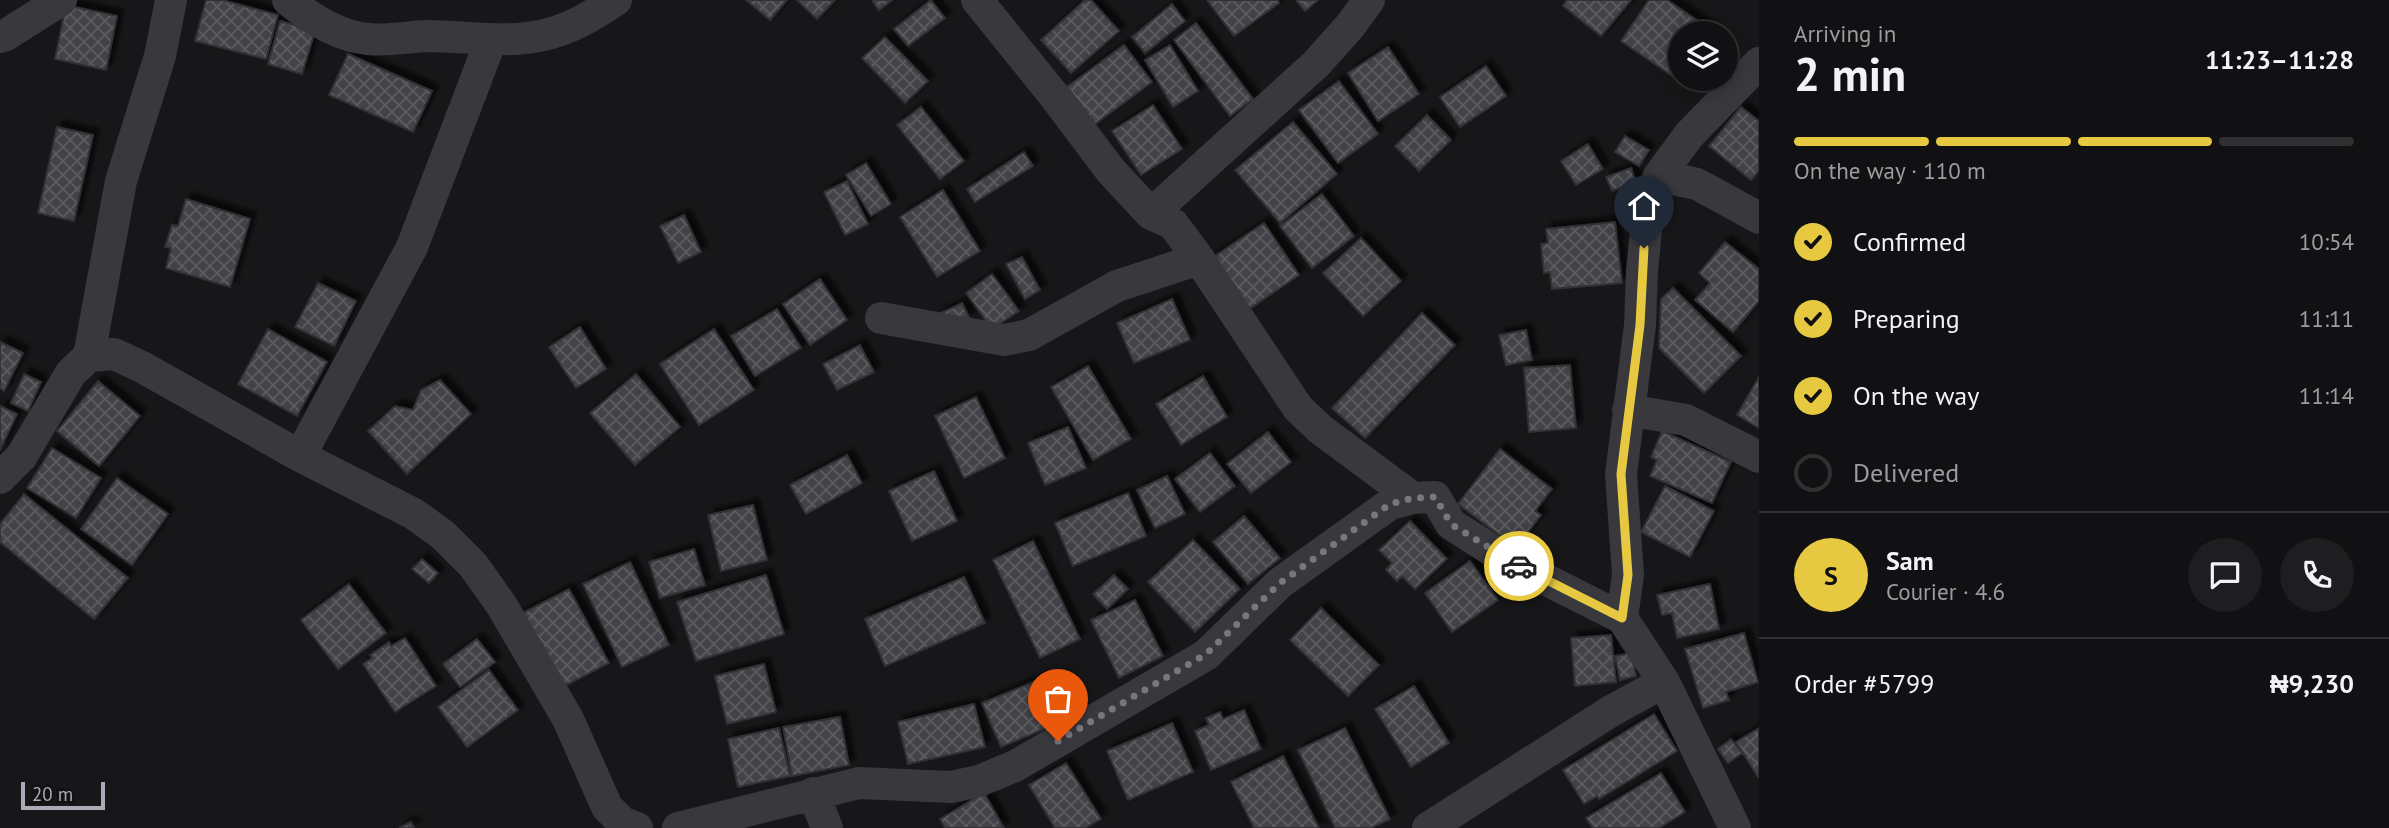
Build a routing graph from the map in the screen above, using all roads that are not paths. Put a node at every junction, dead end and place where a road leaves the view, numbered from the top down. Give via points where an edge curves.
1 (61, 0) edge
2 (171, 0) edge
3 (288, 0) edge
4 (616, 0) edge
5 (977, 0) edge
6 (1369, 0) edge
7 (0, 37) edge
8 (491, 40) junction
9 (1759, 63) edge
10 (1659, 176) junction
11 (1151, 214) junction
12 (1759, 218) edge
13 (1199, 259) junction
14 (881, 318) dead end
15 (89, 356) junction
16 (1628, 410) junction
17 (300, 456) junction
18 (1759, 457) edge
19 (0, 478) edge
20 (1413, 498) junction
21 (1622, 618) junction
22 (1664, 682) junction
23 (813, 793) junction
24 (637, 828) edge
25 (678, 828) edge
26 (827, 828) edge
27 (1428, 828) edge
28 (1735, 828) edge

1 - 7 street
2 - 15 street via 160,56 121,181
3 - 8 street via 336,30 368,39 430,36
4 - 8 street via 581,23 544,36
5 - 11 street via 1111,171
6 - 11 street via 1316,64
8 - 17 street via 412,247
9 - 10 street via 1689,135
10 - 12 street via 1697,184
10 - 16 street via 1649,201
11 - 13 street via 1172,224
13 - 14 street via 1117,286 1029,335 1004,340
13 - 20 street via 1298,408
15 - 17 street via 114,354 142,367
15 - 19 street via 71,373 21,457
16 - 18 street via 1686,420
16 - 21 street via 1621,474 1628,575
17 - 24 street via 414,514 473,565 568,719 607,807 622,822
20 - 21 street via 1435,497 1451,524 1507,560
20 - 23 street via 1390,504 1299,568 1195,662 1015,766 951,787 859,783
21 - 22 street
22 - 27 street
22 - 28 street
23 - 25 street
23 - 26 street

